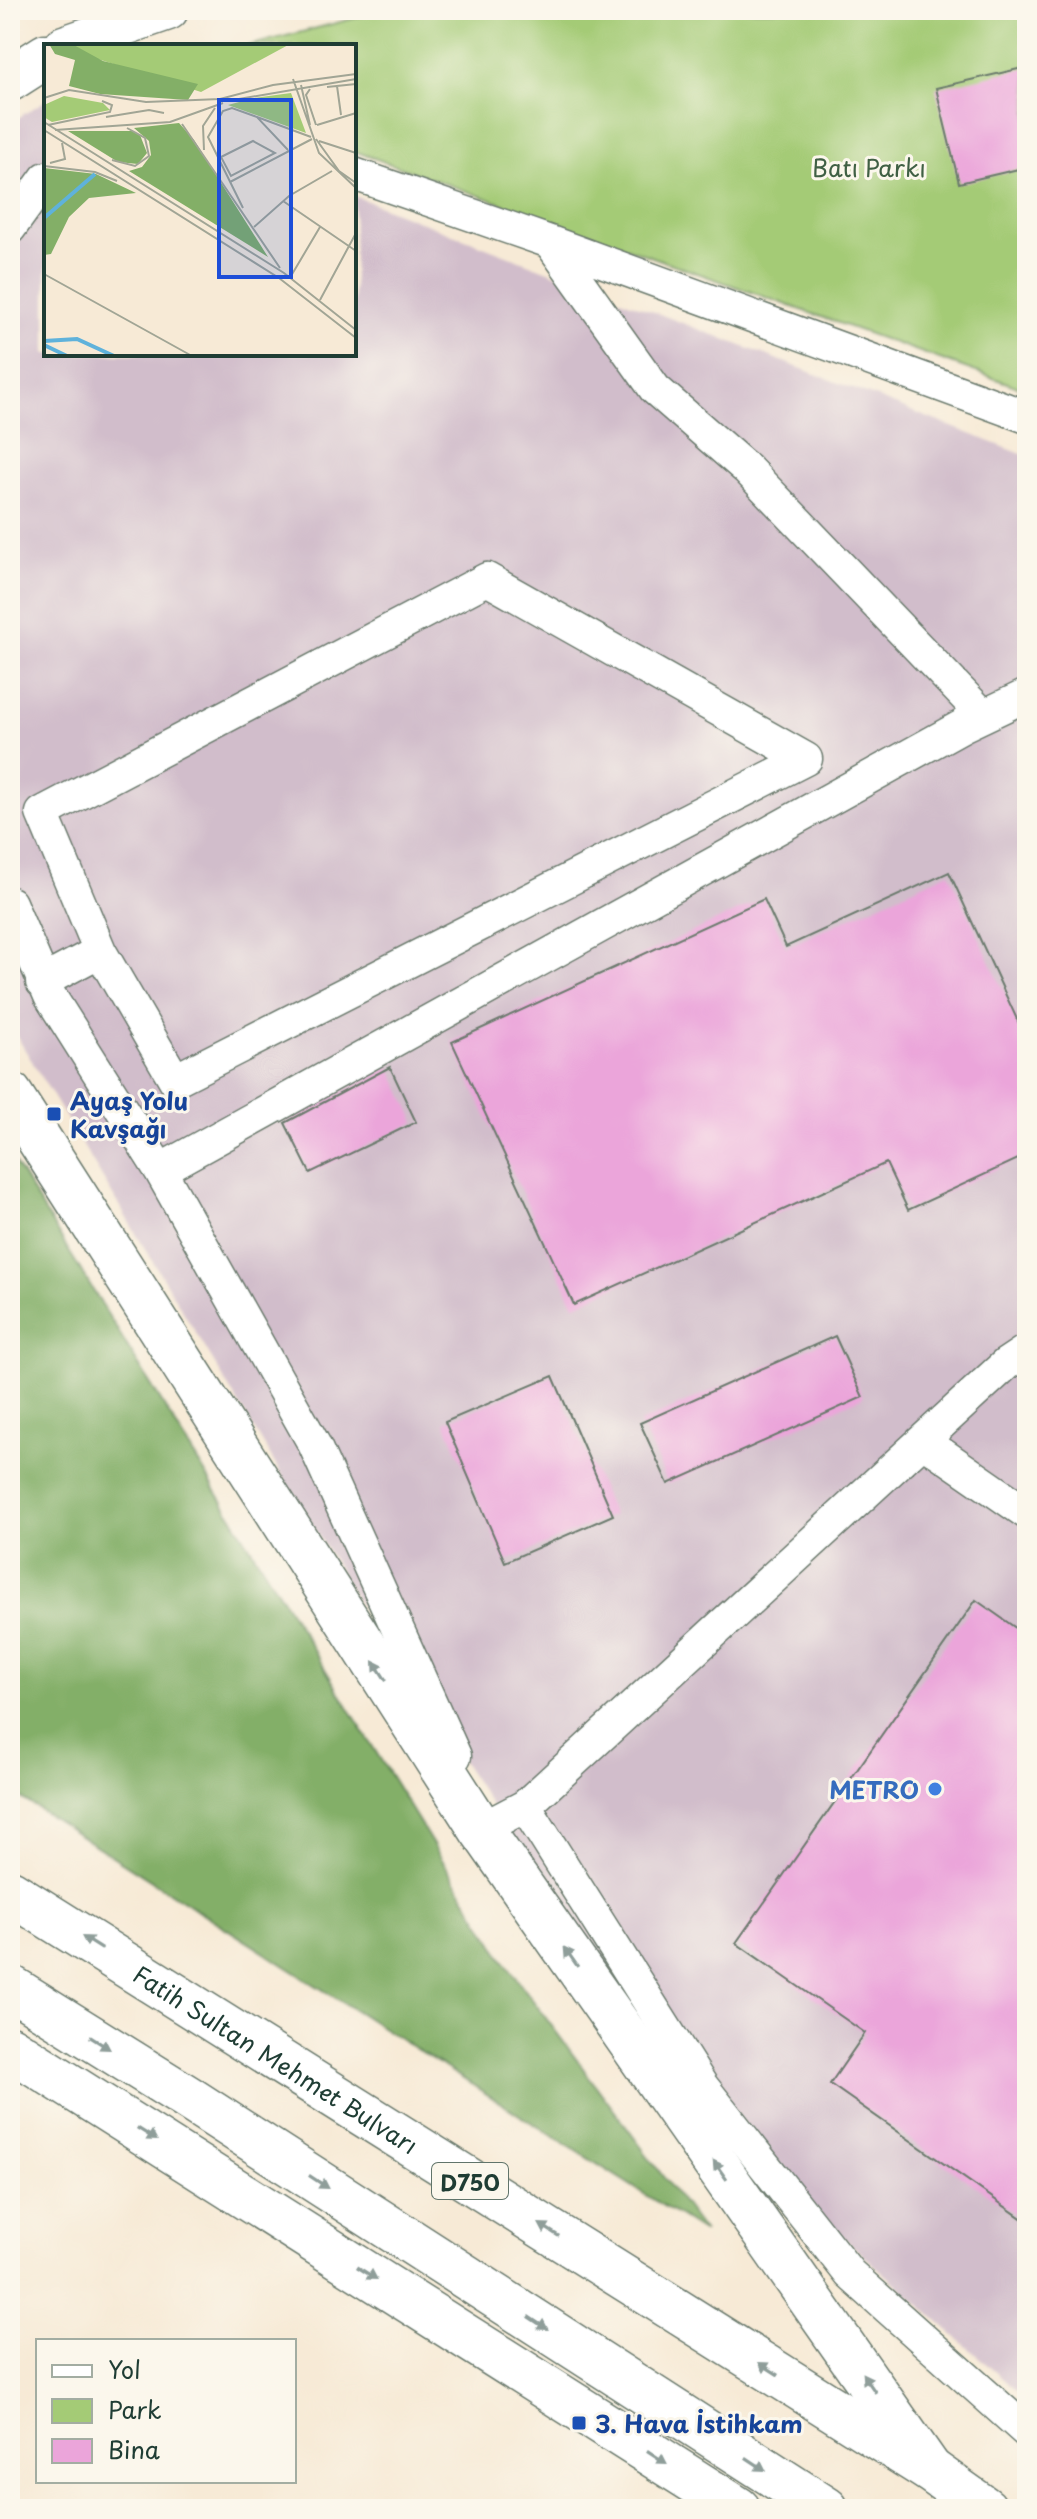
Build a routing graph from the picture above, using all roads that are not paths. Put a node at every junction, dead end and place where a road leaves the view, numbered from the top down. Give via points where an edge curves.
1 (168, 10) edge
2 (70, 44) edge
3 (44, 55) edge
4 (44, 55) edge
5 (10, 67) edge
6 (10, 79) edge
7 (356, 175) edge
8 (44, 181) edge
9 (10, 228) edge
10 (550, 242) junction
11 (1027, 417) edge
12 (1027, 695) edge
13 (983, 715) junction
14 (10, 903) edge
15 (100, 951) junction
16 (42, 982) junction
17 (10, 1094) edge
18 (160, 1170) junction
19 (1027, 1350) edge
20 (923, 1441) junction
21 (1027, 1513) edge
22 (525, 1806) junction
23 (488, 1825) junction
24 (10, 1892) edge
25 (10, 1987) edge
26 (10, 2048) edge
27 (1027, 2432) edge
28 (930, 2470) junction
29 (738, 2509) edge
30 (826, 2509) edge
31 (985, 2509) edge

1 - 2 main road
3 - 5 highway
4 - 6 highway
7 - 10 street
8 - 9 street
10 - 11 street
10 - 13 street via 655,389 747,469
12 - 13 street
13 - 18 street
14 - 16 street
15 - 15 street via 42,813 487,579 806,759 175,1080
15 - 16 street
16 - 18 street
23 -> 17 highway
18 - 23 street via 314,1444
19 - 20 street
20 - 21 street
20 - 22 street
22 - 23 street
22 - 27 street via 702,2086 850,2274
28 -> 23 highway
28 -> 24 highway, Fatih Sultan Mehmet Bulvarı / D750
25 -> 30 highway
26 -> 29 highway
28 - 31 highway, Fatih Sultan Mehmet Bulvarı / D750

